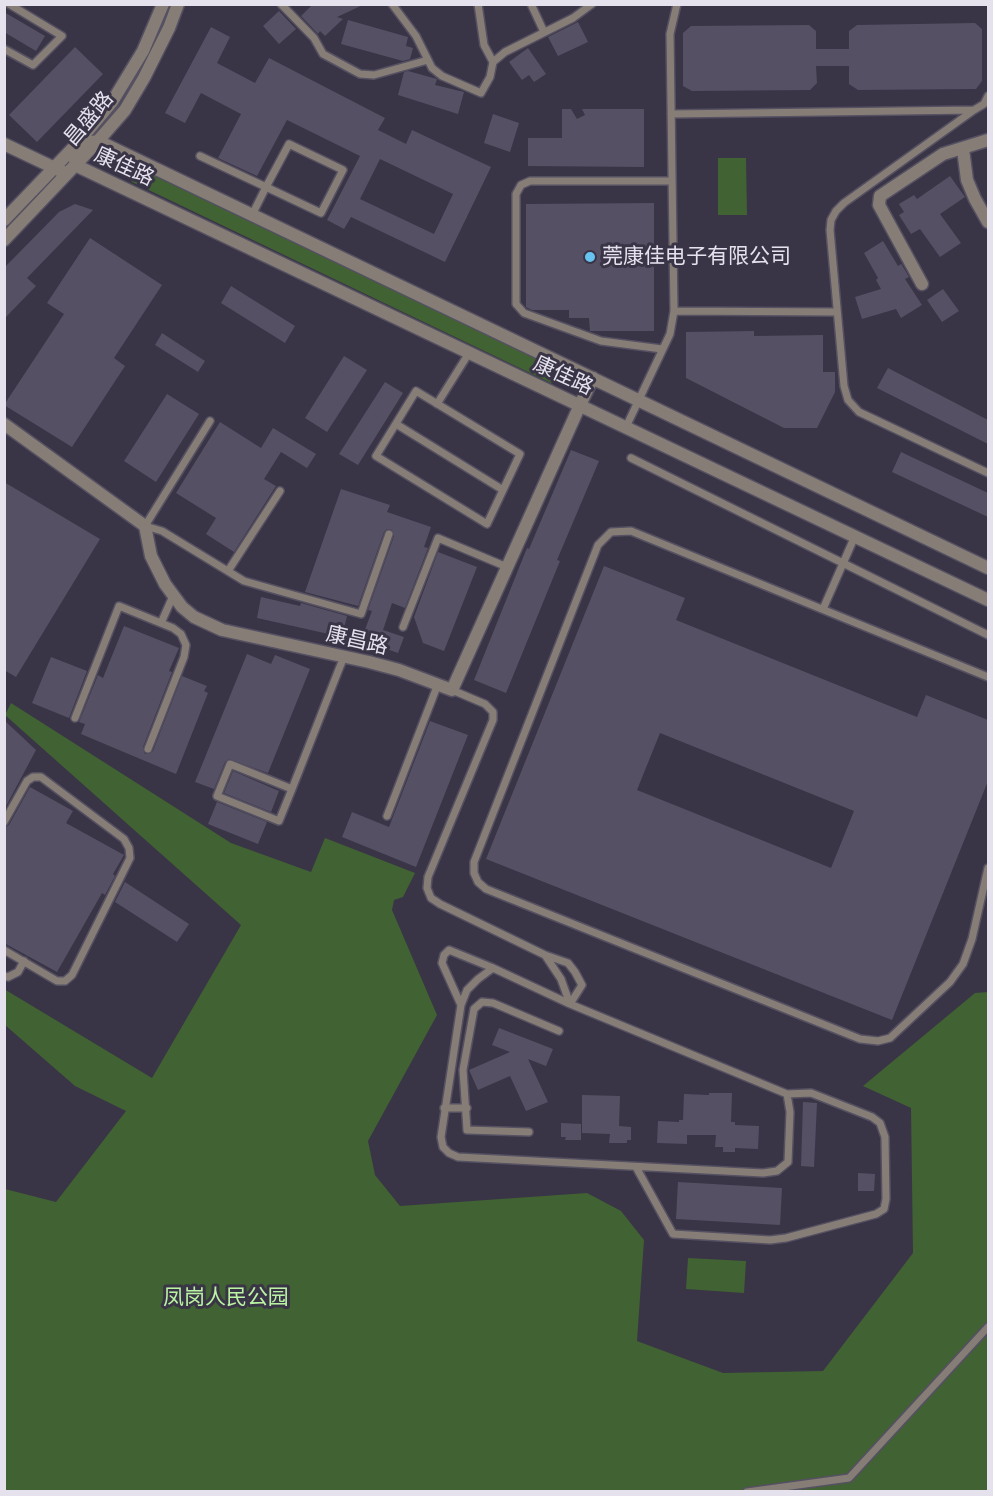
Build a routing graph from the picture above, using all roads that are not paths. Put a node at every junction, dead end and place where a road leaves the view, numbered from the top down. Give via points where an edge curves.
1 (9, 4) edge
2 (163, 4) edge
3 (178, 4) edge
4 (281, 4) edge
5 (392, 4) edge
6 (478, 4) edge
7 (531, 4) edge
8 (592, 4) edge
9 (677, 4) edge
10 (544, 32) junction
11 (4, 49) edge
12 (428, 60) junction
13 (493, 62) junction
14 (988, 96) edge
15 (974, 110) junction
16 (671, 114) junction
17 (988, 140) edge
18 (98, 141) junction
19 (4, 144) edge
20 (76, 145) junction
21 (963, 148) junction
22 (200, 156) dead end
23 (54, 168) junction
24 (71, 169) junction
25 (672, 181) junction
26 (267, 187) junction
27 (252, 215) junction
28 (4, 220) edge
29 (988, 222) edge
30 (4, 240) edge
31 (922, 284) dead end
32 (674, 311) junction
33 (837, 312) junction
34 (662, 349) junction
35 (469, 353) junction
36 (594, 378) junction
37 (639, 400) junction
38 (437, 404) junction
39 (580, 405) junction
40 (210, 421) dead end
41 (4, 424) edge
42 (396, 424) junction
43 (626, 427) junction
44 (631, 458) dead end
45 (988, 473) edge
46 (503, 490) junction
47 (280, 491) dead end
48 (146, 526) junction
49 (390, 534) dead end
50 (855, 536) junction
51 (843, 563) junction
52 (507, 567) junction
53 (988, 568) edge
54 (228, 571) junction
55 (172, 596) junction
56 (988, 600) edge
57 (823, 609) junction
58 (161, 623) junction
59 (403, 627) dead end
60 (988, 635) edge
61 (344, 657) junction
62 (988, 677) edge
63 (438, 684) junction
64 (452, 690) junction
65 (75, 718) dead end
66 (148, 749) dead end
67 (292, 789) junction
68 (387, 816) dead end
69 (4, 822) edge
70 (988, 868) edge
71 (4, 950) edge
72 (545, 956) junction
73 (24, 961) junction
74 (493, 968) junction
75 (4, 976) edge
76 (570, 1004) junction
77 (461, 1005) junction
78 (559, 1031) dead end
79 (787, 1094) junction
80 (444, 1108) junction
81 (467, 1108) junction
82 (529, 1132) dead end
83 (636, 1167) junction
84 (988, 1327) edge
85 (747, 1491) edge

1 - 11 lane via 63,36 33,65
2 - 20 street, 昌盛路 via 130,76
3 - 18 street, 昌盛路 via 144,78 125,110
4 - 12 lane via 314,38 323,54 360,74 374,75
5 - 12 lane
6 - 13 lane via 484,45
7 - 10 lane
8 - 10 lane
9 - 16 lane via 670,34
10 - 13 lane
12 - 13 lane via 442,76 481,93
14 - 15 lane
15 - 16 lane
15 - 33 lane via 836,211 830,230
16 - 25 lane
17 - 21 street
18 - 20 street, 康佳路
18 - 24 street, 昌盛路
18 - 27 street, 康佳路
19 - 23 street
20 - 23 street, 昌盛路
20 - 24 street, 康佳路
21 - 29 street via 968,180
21 - 31 street via 944,154 880,196 879,205
22 - 26 lane
23 - 24 street
23 - 28 street, 昌盛路
24 - 30 street, 昌盛路
24 - 35 street, 康佳路
25 - 32 lane
25 - 34 lane via 530,181 520,185 516,194 516,304 524,313 601,341
26 - 26 lane via 321,213 342,170 289,144
26 - 27 lane
27 - 36 street, 康佳路
32 - 33 lane
32 - 34 lane
33 - 45 lane via 844,386 848,400 859,412
34 - 37 lane
35 - 38 lane
35 - 39 street, 康佳路
36 - 37 street, 康佳路
36 - 39 street
37 - 43 lane
37 - 53 street, 康佳路
38 - 42 lane via 416,391
38 - 46 lane via 520,454
39 - 43 street, 康佳路
39 - 52 street
40 - 48 lane
41 - 48 street
42 - 46 lane
42 - 46 lane via 376,456 487,524
43 - 50 street, 康佳路
44 - 51 lane
47 - 54 lane
48 - 54 lane via 162,531
48 - 55 street, 康昌路 via 151,555
49 - 54 lane via 361,614 244,581
50 - 51 lane
50 - 56 street, 康佳路
51 - 57 lane
51 - 60 lane
52 - 59 lane via 438,538
52 - 64 street
55 - 58 lane
55 - 61 street, 康昌路 via 194,617 222,630
57 - 62 lane
57 - 70 lane via 631,531 611,532 598,545 474,862 478,882 486,889 860,1040 878,1041 890,1038 950,982 963,964
58 - 65 lane via 119,606
58 - 66 lane via 181,634 186,645
61 - 63 street, 康昌路
61 - 67 lane
63 - 64 street, 康昌路
63 - 68 lane
64 - 72 lane via 485,704 493,712 493,720 427,888 431,898 440,904
67 - 67 lane via 230,764 217,796 279,821
69 - 73 lane via 27,781 41,777 124,839 129,848 130,858 72,975 57,981
71 - 73 lane
72 - 76 lane via 561,979
72 - 76 lane via 568,963 582,985
73 - 75 lane via 18,972
74 - 76 lane
74 - 77 lane via 467,990
74 - 77 lane via 450,950 444,954 442,963
76 - 79 lane
77 - 80 lane
78 - 81 lane via 482,1002 474,1009 463,1070
79 - 83 lane via 789,1155 788,1162 777,1171
79 - 83 lane via 811,1093 880,1123 885,1137 884,1209 770,1240 673,1234
80 - 81 lane
80 - 83 lane via 443,1147 458,1157
81 - 82 lane via 467,1130
84 - 85 lane via 849,1478

